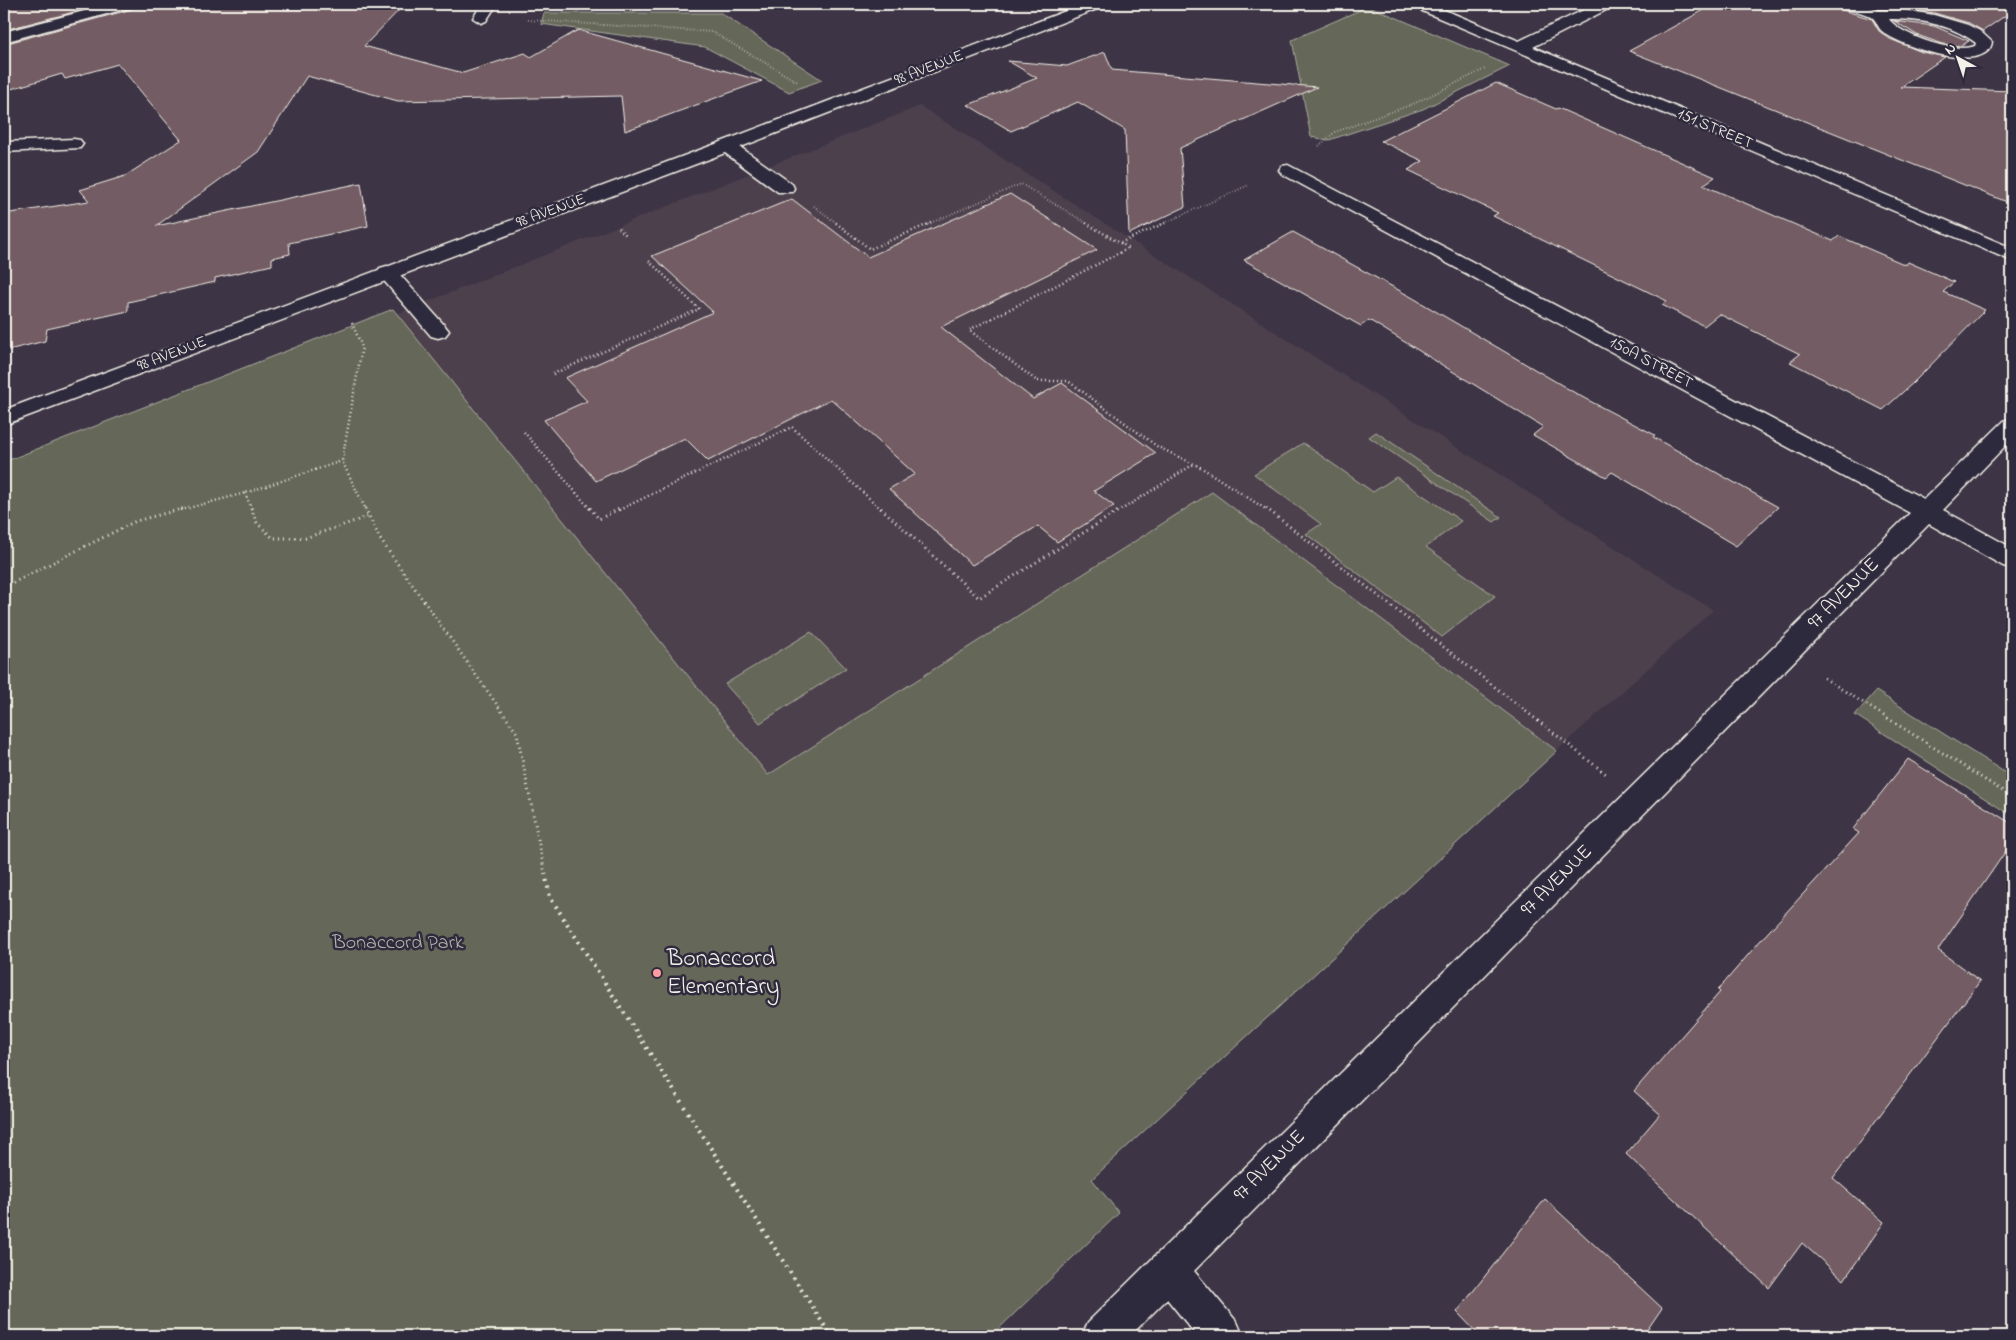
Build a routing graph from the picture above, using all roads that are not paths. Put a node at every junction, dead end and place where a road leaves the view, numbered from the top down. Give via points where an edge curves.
1 (127, 4) edge
2 (489, 4) edge
3 (1097, 4) edge
4 (1418, 4) edge
5 (1607, 4) edge
6 (1845, 4) edge
7 (1878, 15) junction
8 (481, 18) dead end
9 (4, 37) edge
10 (1520, 47) junction
11 (74, 144) dead end
12 (727, 146) junction
13 (4, 147) edge
14 (1288, 170) dead end
15 (785, 188) dead end
16 (2012, 255) edge
17 (387, 272) junction
18 (438, 331) dead end
19 (4, 418) edge
20 (2012, 426) edge
21 (1927, 511) junction
22 (2012, 559) edge
23 (1168, 1270) junction
24 (1102, 1336) edge
25 (1223, 1336) edge

1 - 9 street
2 - 8 street
3 - 12 street, 98 AVENUE
4 - 10 street, 151 STREET
5 - 10 street
6 - 7 street
7 - 7 street via 1907,14 1956,27 1976,34 1984,42 1983,49 1958,54 1938,49 1887,28
10 - 16 street, 151 STREET
11 - 13 street
12 - 15 street
12 - 17 street, 98 AVENUE
14 - 21 street, 150A STREET
17 - 18 street
17 - 19 street, 98 AVENUE
20 - 21 street, 97 AVENUE
21 - 22 street, 150A STREET
21 - 23 street, 97 AVENUE
23 - 24 street, 97 AVENUE
23 - 25 street

